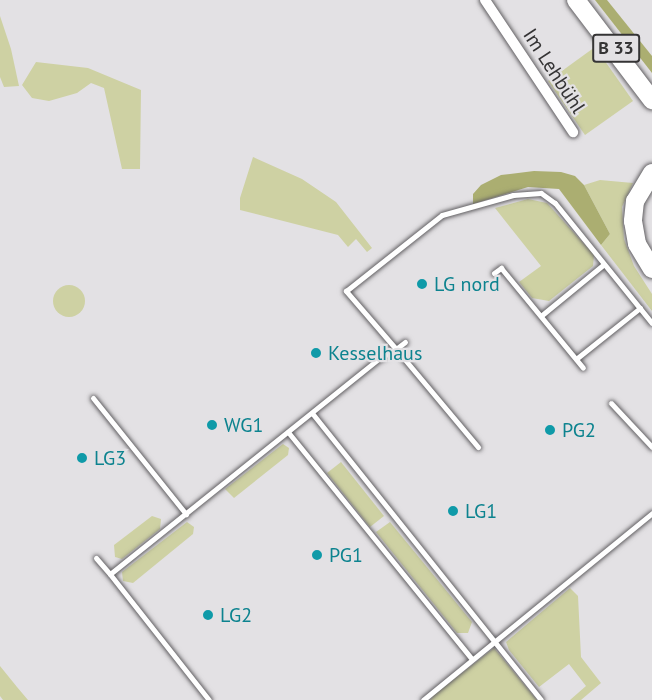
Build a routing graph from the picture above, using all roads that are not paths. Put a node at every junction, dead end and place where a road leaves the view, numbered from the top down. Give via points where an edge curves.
1 (485, 0) edge
2 (576, 0) edge
3 (652, 100) edge
4 (573, 132) dead end
5 (652, 173) edge
6 (604, 264) junction
7 (652, 269) edge
8 (494, 273) dead end
9 (640, 308) junction
10 (542, 315) junction
11 (652, 323) edge
12 (405, 342) dead end
13 (396, 349) junction
14 (576, 359) junction
15 (583, 368) dead end
16 (93, 398) dead end
17 (611, 403) dead end
18 (312, 413) junction
19 (288, 432) junction
20 (478, 447) dead end
21 (652, 447) edge
22 (652, 513) edge
23 (186, 514) junction
24 (96, 558) dead end
25 (110, 574) junction
26 (494, 640) junction
27 (472, 658) junction
28 (209, 700) edge
29 (423, 700) edge
30 (541, 700) edge

1 - 4 street, Im Lehbühl
2 - 3 main road, B 33
5 - 7 main road via 635,201 633,221 637,244
6 - 9 lane
6 - 10 lane
6 - 13 lane via 555,203 541,193 513,195 442,215 346,291
8 - 10 lane via 501,268
9 - 11 lane
9 - 14 lane
10 - 14 lane
12 - 13 lane
13 - 18 lane
13 - 20 lane
14 - 15 lane
16 - 23 lane
17 - 21 lane
18 - 19 lane
18 - 26 lane
19 - 23 lane
19 - 27 lane
22 - 26 lane
23 - 25 lane
24 - 25 lane
25 - 28 lane
26 - 27 lane
26 - 30 lane
27 - 29 lane

